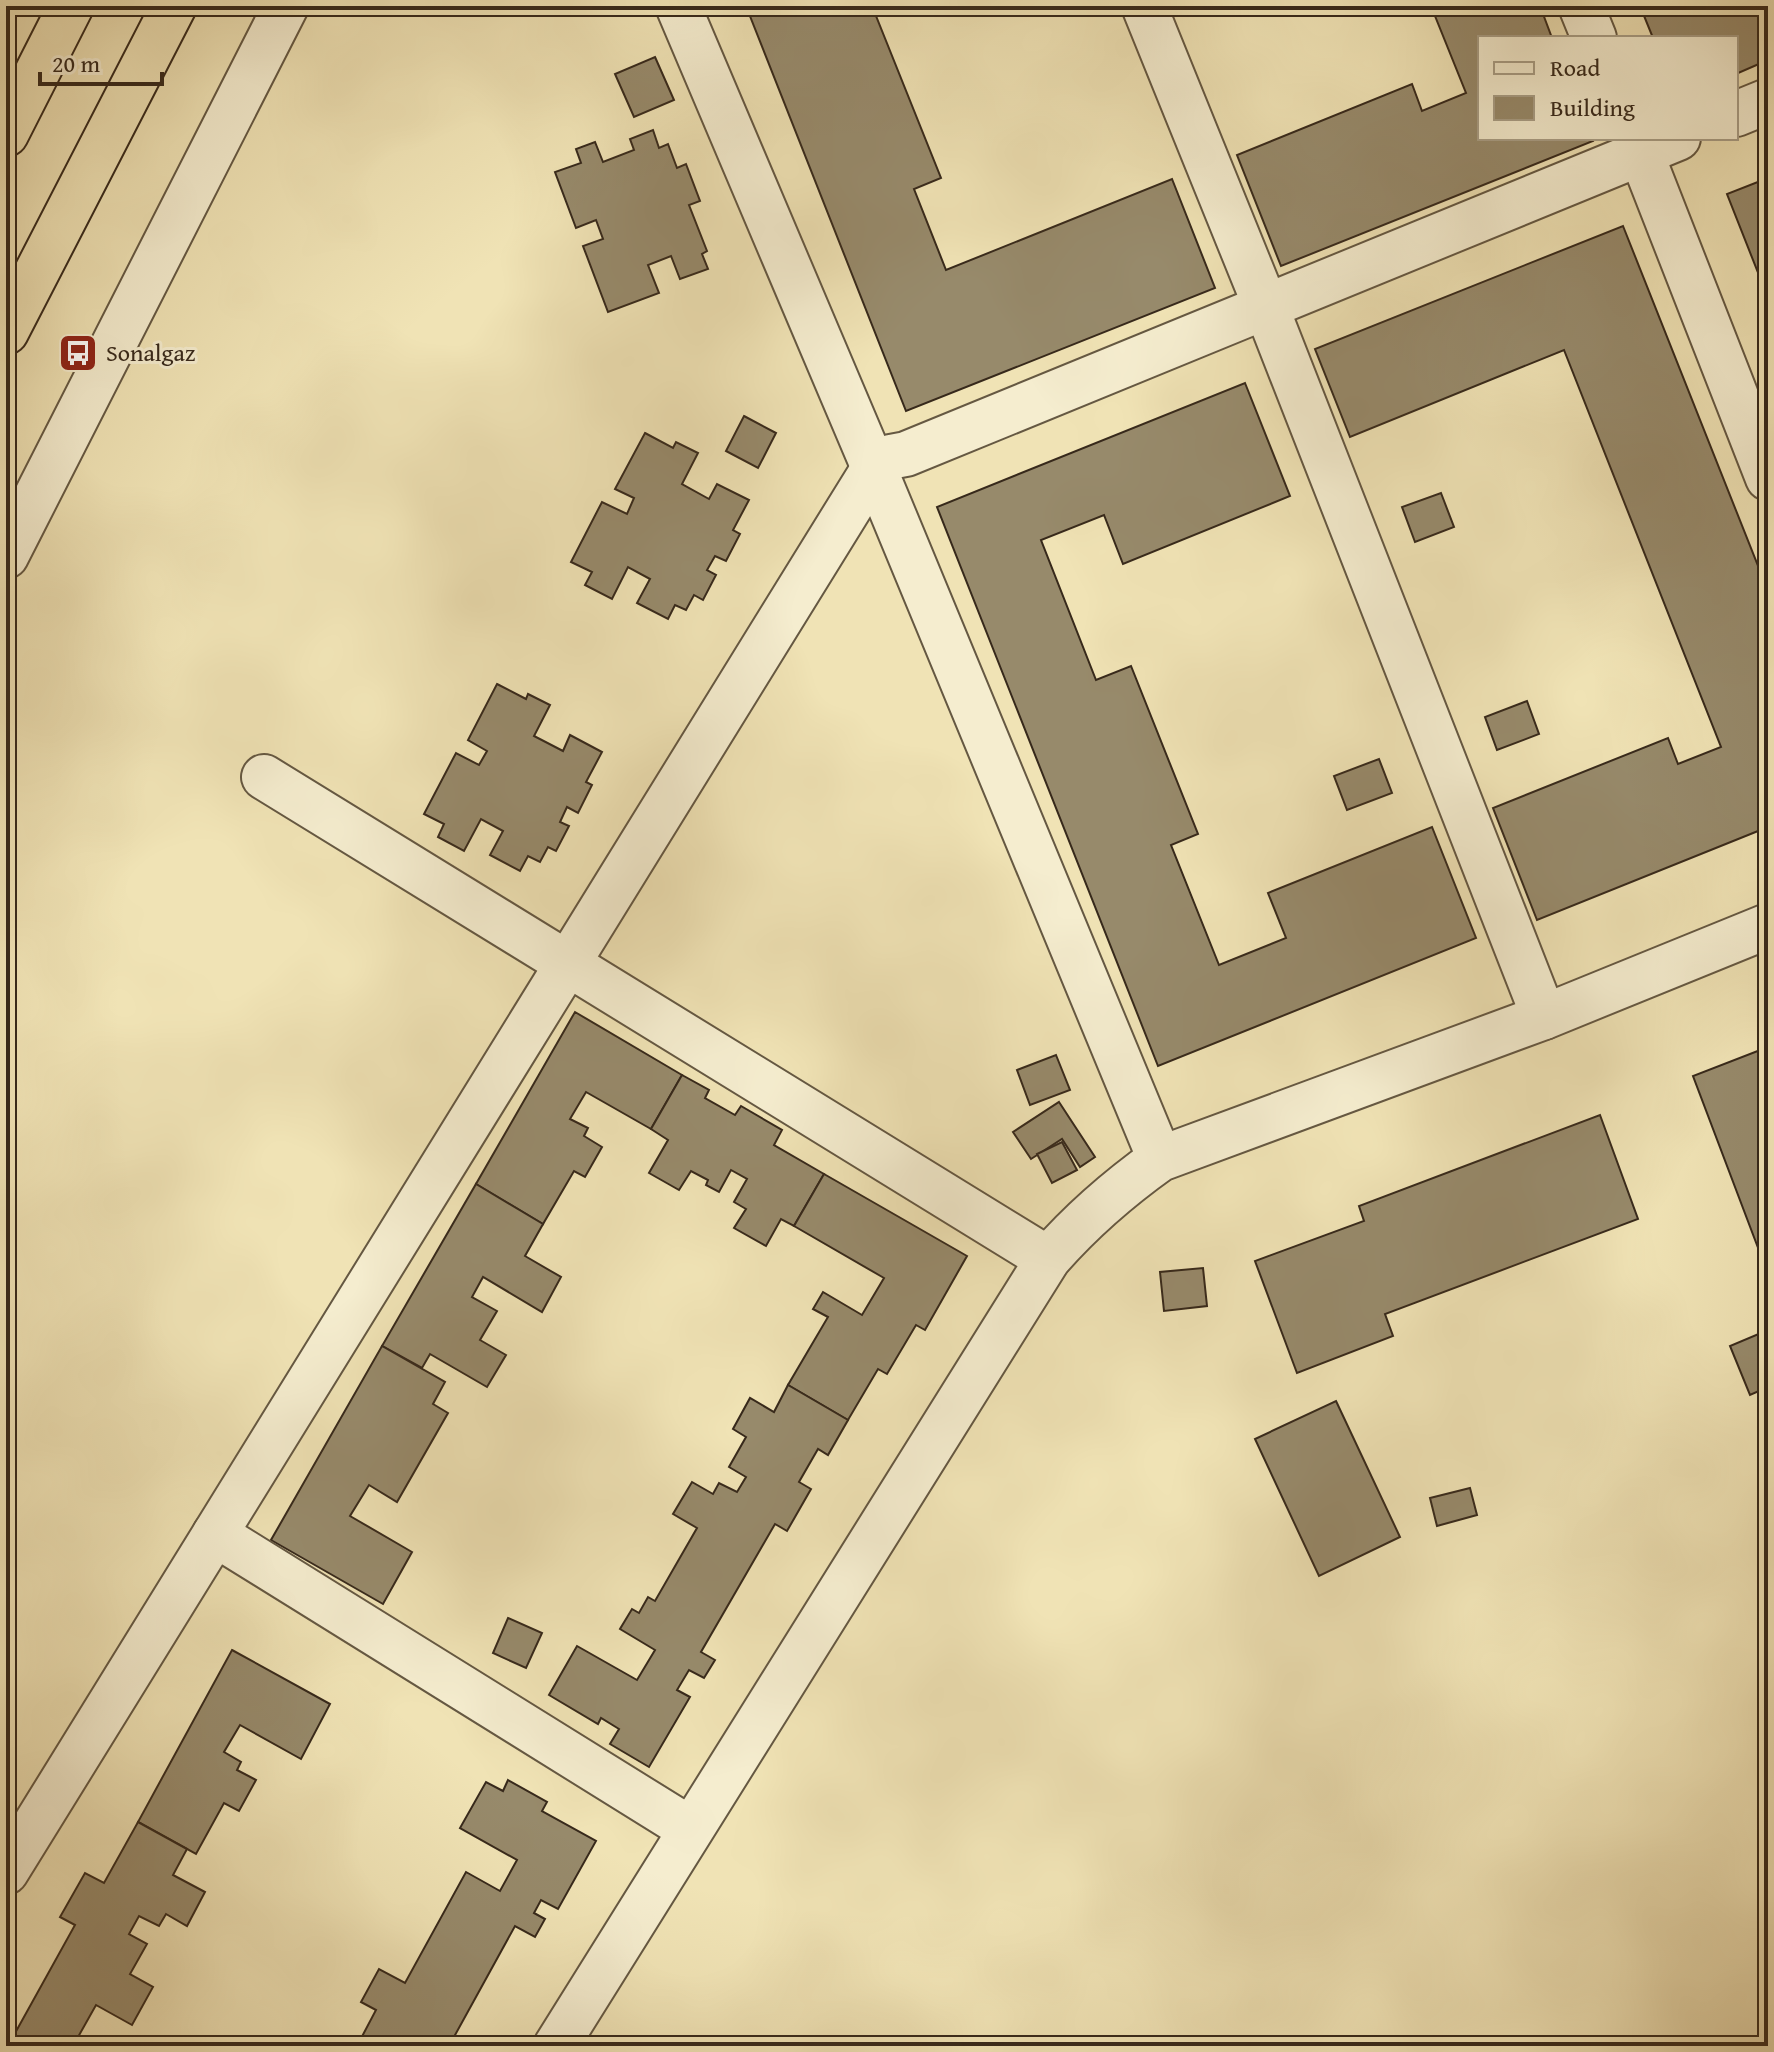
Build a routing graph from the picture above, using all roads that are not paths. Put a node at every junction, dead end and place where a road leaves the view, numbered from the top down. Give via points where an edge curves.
1 (71, 6) edge
2 (174, 6) edge
3 (286, 6) edge
4 (678, 6) edge
5 (1144, 6) edge
6 (1581, 6) edge
7 (1593, 36) edge
8 (1768, 101) edge
9 (1738, 113) edge
10 (6, 134) edge
11 (1651, 143) edge
12 (1266, 307) junction
13 (6, 332) edge
14 (874, 468) junction
15 (1768, 478) edge
16 (6, 556) edge
17 (264, 777) dead end
18 (1768, 926) edge
19 (568, 963) junction
20 (1544, 1017) junction
21 (1160, 1159) junction
22 (1048, 1259) junction
23 (215, 1534) junction
24 (690, 1829) junction
25 (6, 1872) edge
26 (556, 2046) edge

1 - 10 highway
2 - 13 highway
3 - 16 street
4 - 14 street
5 - 12 street
6 - 7 street
8 - 9 street
11 - 12 street
11 - 15 street
12 - 14 street via 890,457
12 - 20 street
14 - 19 street
14 - 21 street
17 - 19 street
18 - 20 street
19 - 22 street
19 - 23 street
20 - 21 street
21 - 22 street via 1117,1189
22 - 24 street
23 - 24 street
23 - 25 street
24 - 26 street

